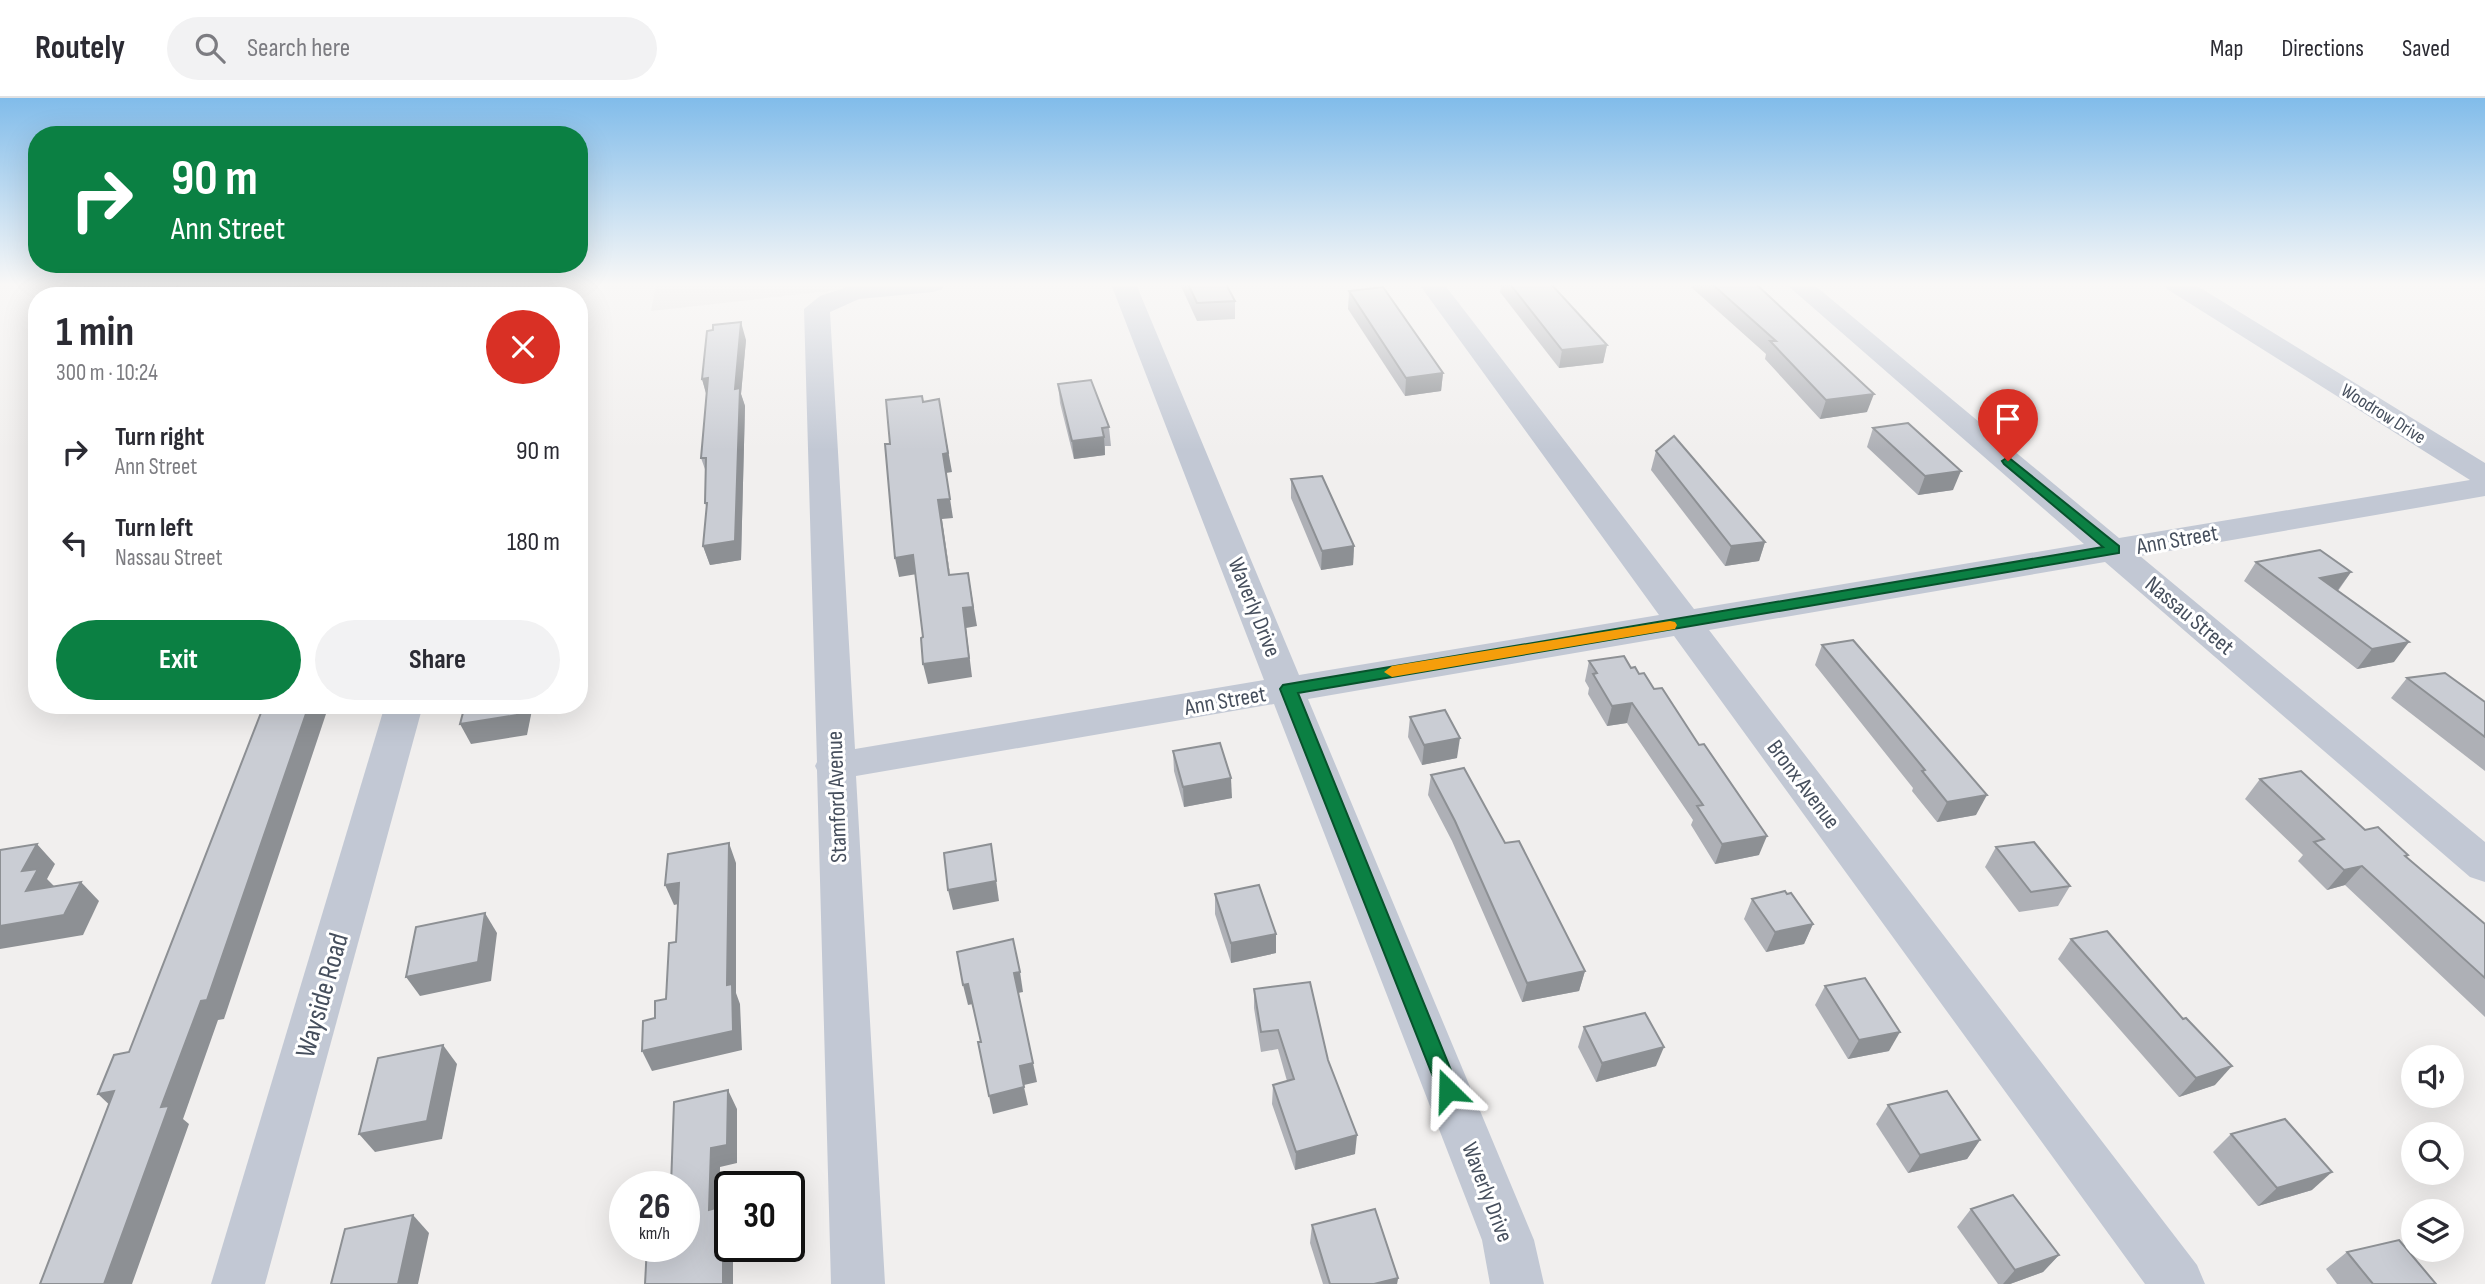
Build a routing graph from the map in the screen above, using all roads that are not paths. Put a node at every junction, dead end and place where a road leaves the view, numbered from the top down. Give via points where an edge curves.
1 (818, 339) edge
2 (1146, 339) edge
3 (1472, 339) edge
4 (1864, 339) edge
5 (2265, 339) edge
6 (2485, 476) edge
7 (2485, 487) edge
8 (2114, 550) junction
9 (1684, 623) junction
10 (1288, 689) junction
11 (401, 714) edge
12 (834, 766) junction
13 (2485, 866) edge
14 (238, 1284) edge
15 (858, 1284) edge
16 (1517, 1284) edge
17 (2178, 1284) edge

1 - 12 street, Stamford Avenue
2 - 10 street, Waverly Drive
3 - 9 street, Bronx Avenue
4 - 8 street, Nassau Street
5 - 6 street, Woodrow Drive
7 - 8 street, Ann Street
8 - 9 street, Ann Street
8 - 13 street, Nassau Street
9 - 10 street, Ann Street
9 - 17 street, Bronx Avenue
10 - 12 street, Ann Street
10 - 16 street, Waverly Drive via 1508,1240
11 - 14 street, Wayside Road
12 - 15 street, Stamford Avenue

